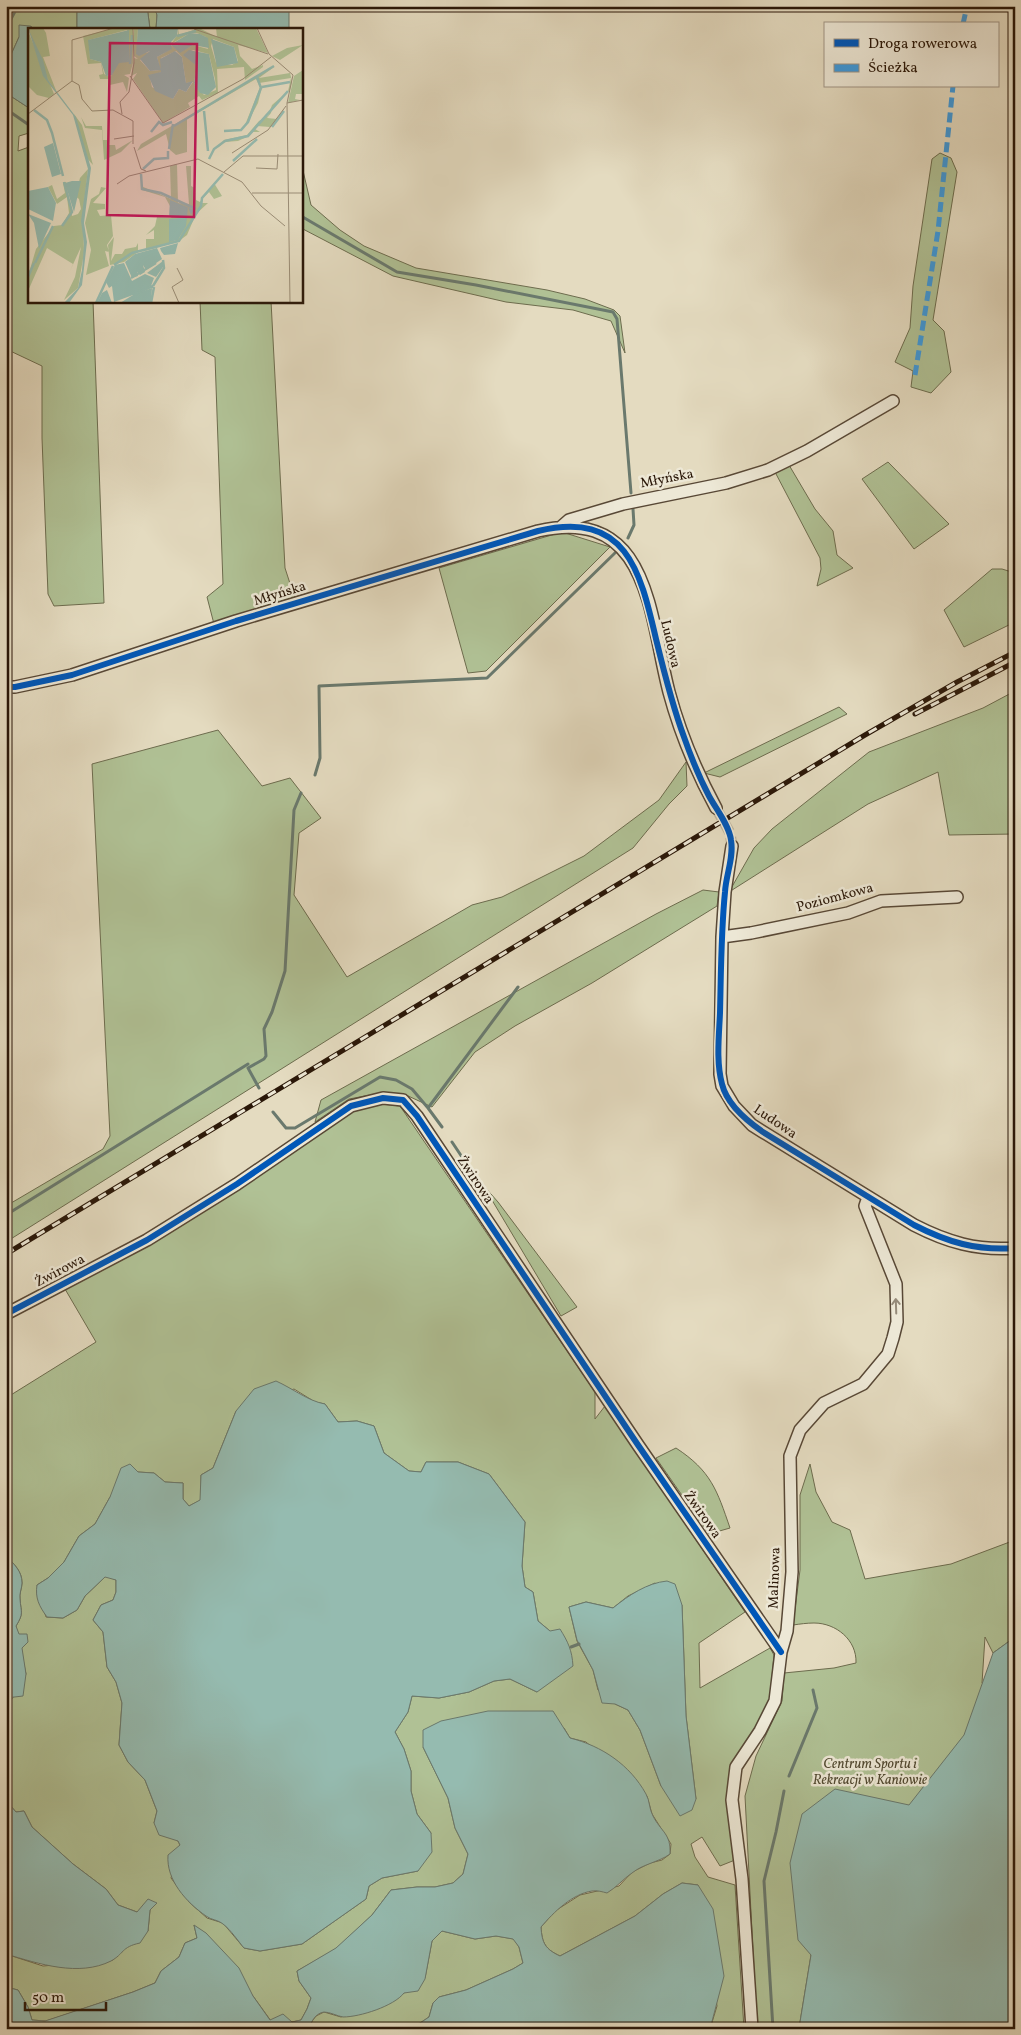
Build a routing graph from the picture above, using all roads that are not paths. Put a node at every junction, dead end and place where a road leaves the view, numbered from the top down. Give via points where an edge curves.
1 (893, 401) dead end
2 (561, 527) junction
3 (6, 687) edge
4 (716, 808) tunnel mouth
5 (732, 846) tunnel mouth
6 (957, 897) dead end
7 (722, 937) junction
8 (868, 1196) junction
9 (1015, 1248) edge
10 (6, 1314) edge
11 (781, 1652) junction
12 (752, 2029) edge

1 - 2 street, Młyńska via 768,470 726,483 622,504 569,520
2 - 3 street, Młyńska via 263,612 72,675
2 - 4 street, Ludowa via 590,530 608,537 631,558 644,588 678,722
5 - 7 street, Ludowa
6 - 7 street, Poziomkowa via 881,901 848,913
7 - 8 street, Ludowa via 719,1056 720,1074 727,1096 752,1125
8 - 9 street, Ludowa via 914,1225 949,1241 978,1248
11 -> 8 street, Malinowa via 788,1630 792,1572 790,1456 800,1430 824,1403 863,1384 888,1354 897,1322 896,1284 865,1206
10 - 11 street, Żwirowa via 147,1240 237,1184 351,1106 383,1098 403,1100 417,1116
11 - 12 street, Malinowa via 775,1701 736,1767 732,1800 742,1878

